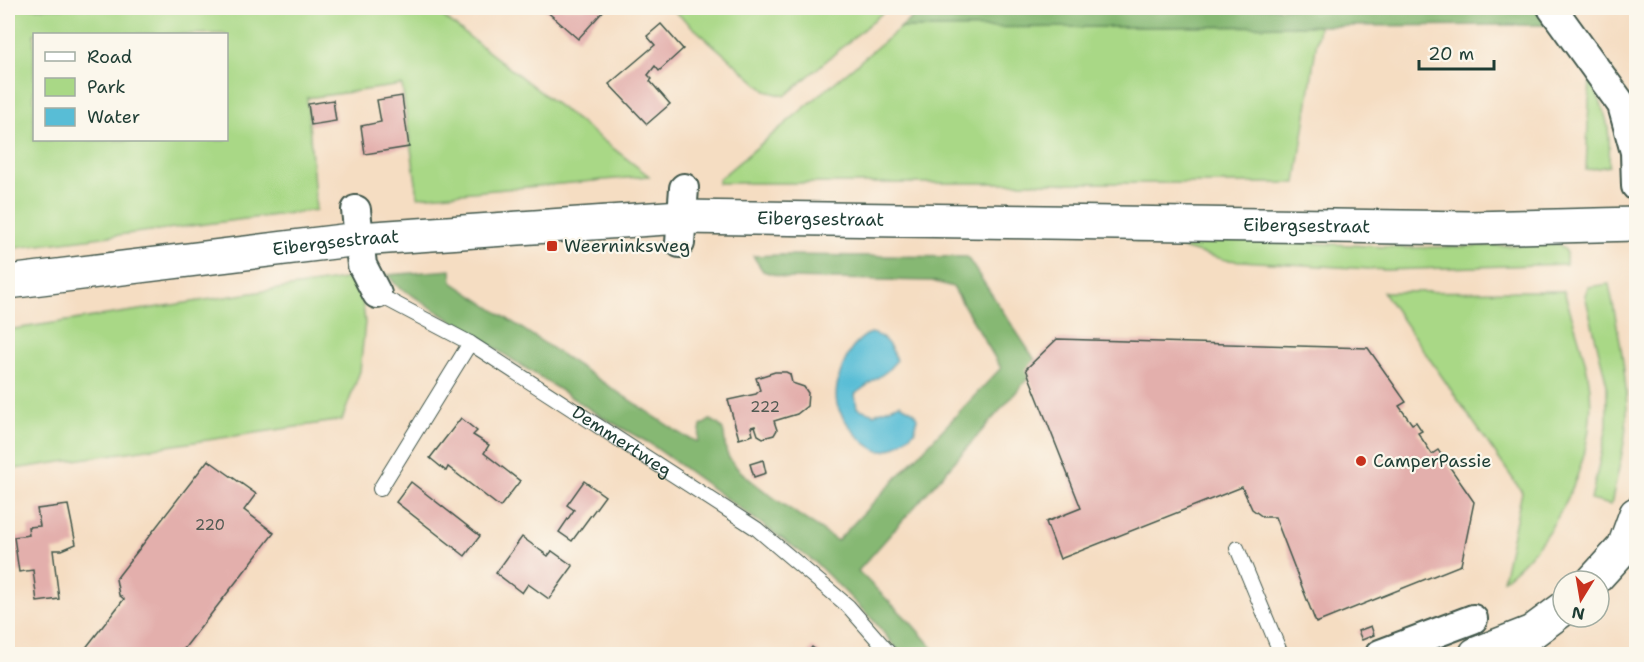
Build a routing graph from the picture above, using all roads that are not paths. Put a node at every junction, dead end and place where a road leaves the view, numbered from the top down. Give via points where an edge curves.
1 (1552, 8) edge
2 (1636, 186) edge
3 (358, 224) junction
4 (1636, 225) edge
5 (8, 282) edge
6 (377, 294) joint
7 (470, 343) junction
8 (380, 489) dead end
9 (1636, 514) edge
10 (1237, 548) dead end
11 (1630, 552) edge
12 (1608, 569) edge
13 (1551, 618) edge
14 (1473, 619) dead end
15 (890, 654) edge
16 (1281, 654) edge
17 (1380, 654) edge
18 (1476, 654) edge

1 - 2 street via 1622,105 1635,152
3 - 4 main road, Eibergsestraat via 682,216 1471,228
3 - 5 main road, Eibergsestraat
3 - 6 street, Demmertweg via 362,265
6 - 7 lane, Demmertweg
7 - 8 lane
7 - 15 lane, Demmertweg via 757,529 848,606
9 - 11 main road
10 - 16 lane
11 - 12 main road
13 - 18 main road via 1532,632
14 - 17 street

